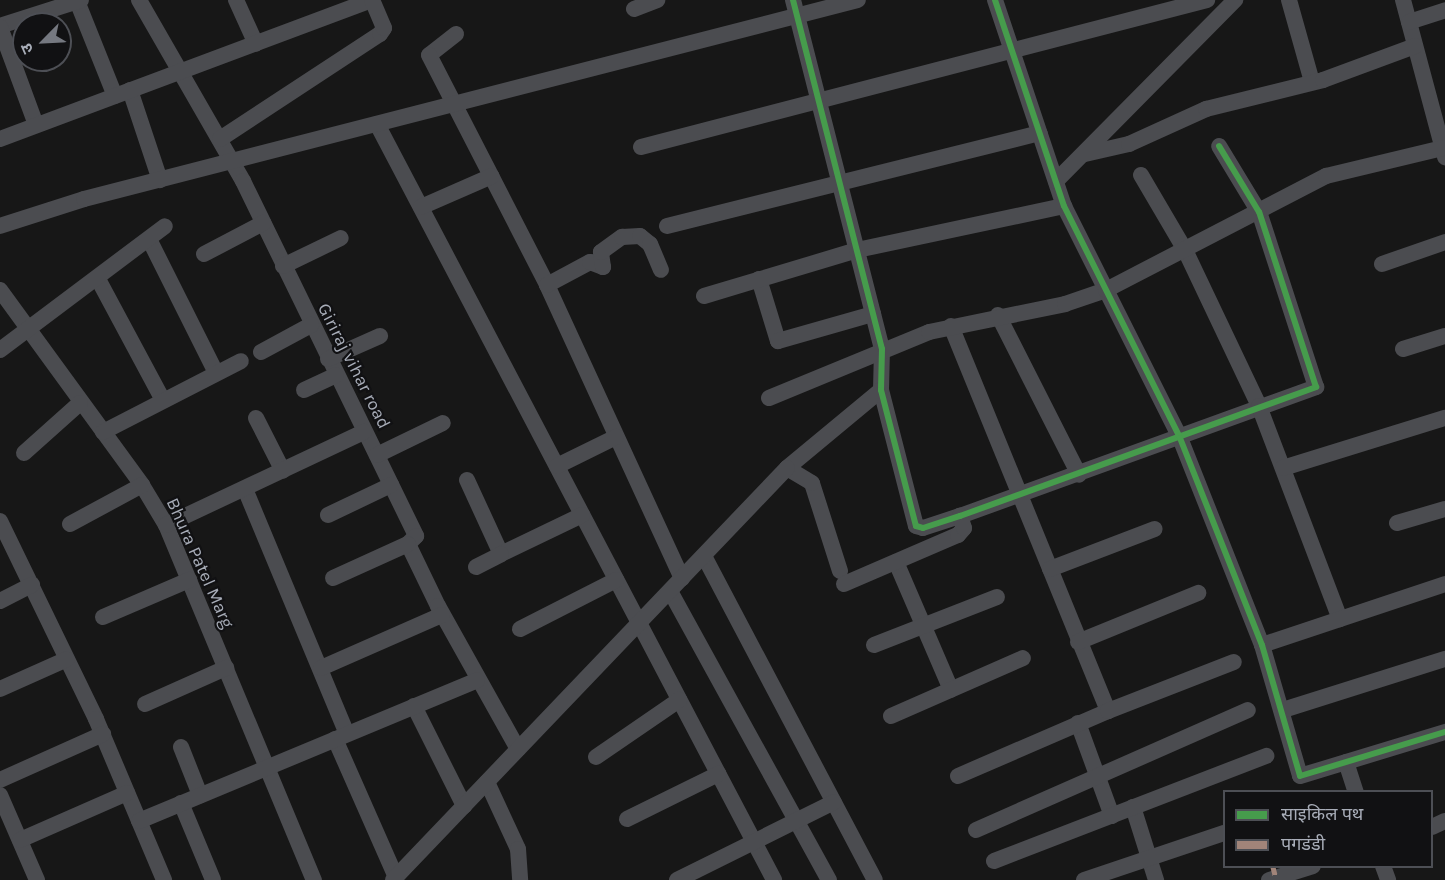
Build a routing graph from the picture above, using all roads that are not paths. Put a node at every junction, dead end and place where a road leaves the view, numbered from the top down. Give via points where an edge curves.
1 (139, 0) edge
2 (236, 0) edge
3 (371, 0) edge
4 (657, 0) edge
5 (858, 0) edge
6 (995, 0) edge
7 (1207, 0) edge
8 (1235, 0) edge
9 (1289, 0) edge
10 (1403, 0) edge
11 (79, 1) edge
12 (42, 6) edge
13 (796, 8) edge
14 (634, 9) dead end
15 (1445, 10) edge
16 (1409, 22) junction
17 (0, 26) edge
18 (456, 34) dead end
19 (256, 44) junction
20 (1415, 46) junction
21 (1012, 51) junction
22 (183, 70) junction
23 (1312, 82) junction
24 (122, 93) junction
25 (820, 100) junction
26 (455, 104) junction
27 (1439, 111) edge
28 (377, 124) junction
29 (36, 125) junction
30 (1040, 133) junction
31 (0, 139) edge
32 (220, 139) junction
33 (1219, 146) dead end
34 (641, 147) dead end
35 (1444, 153) edge
36 (1085, 154) junction
37 (233, 161) junction
38 (1142, 175) dead end
39 (492, 176) junction
40 (160, 180) junction
41 (1056, 181) junction
42 (840, 183) junction
43 (421, 207) junction
44 (1065, 207) junction
45 (1259, 212) junction
46 (263, 223) junction
47 (0, 226) edge
48 (165, 226) dead end
49 (667, 226) dead end
50 (341, 238) dead end
51 (148, 239) junction
52 (1445, 242) edge
53 (857, 250) junction
54 (1185, 250) junction
55 (204, 254) dead end
56 (1382, 264) dead end
57 (283, 266) junction
58 (661, 270) dead end
59 (98, 279) junction
60 (759, 279) junction
61 (547, 285) junction
62 (0, 290) edge
63 (1106, 290) junction
64 (704, 296) dead end
65 (873, 314) junction
66 (998, 315) junction
67 (311, 325) junction
68 (951, 326) junction
69 (27, 331) junction
70 (380, 336) dead end
71 (1445, 336) edge
72 (882, 349) junction
73 (1403, 349) dead end
74 (0, 350) edge
75 (261, 352) dead end
76 (328, 359) junction
77 (241, 361) dead end
78 (216, 373) junction
79 (336, 375) junction
80 (304, 390) dead end
81 (881, 390) junction
82 (769, 398) dead end
83 (163, 400) junction
84 (80, 402) junction
85 (1259, 406) junction
86 (256, 418) dead end
87 (1445, 418) edge
88 (443, 423) dead end
89 (103, 432) junction
90 (364, 432) junction
91 (616, 437) junction
92 (1180, 438) junction
93 (24, 453) dead end
94 (376, 455) junction
95 (556, 466) junction
96 (787, 468) junction
97 (1283, 468) junction
98 (284, 471) junction
99 (1079, 475) junction
100 (467, 480) dead end
101 (142, 485) junction
102 (391, 485) junction
103 (245, 489) junction
104 (1020, 494) junction
105 (1445, 509) edge
106 (328, 515) dead end
107 (582, 515) junction
108 (960, 516) junction
109 (1397, 523) dead end
110 (1, 524) edge
111 (70, 525) dead end
112 (166, 525) junction
113 (1155, 529) dead end
114 (408, 544) junction
115 (501, 554) junction
116 (704, 556) junction
117 (896, 562) junction
118 (476, 567) dead end
119 (1050, 569) junction
120 (333, 578) dead end
121 (682, 578) junction
122 (189, 580) junction
123 (616, 580) junction
124 (1445, 584) edge
125 (32, 585) junction
126 (670, 591) junction
127 (1198, 593) dead end
128 (997, 597) dead end
129 (0, 601) edge
130 (442, 615) junction
131 (104, 617) dead end
132 (1340, 619) junction
133 (638, 624) junction
134 (924, 627) junction
135 (520, 629) dead end
136 (1078, 642) junction
137 (874, 645) dead end
138 (1262, 645) junction
139 (1023, 658) dead end
140 (67, 659) junction
141 (1445, 659) edge
142 (1234, 662) dead end
143 (321, 668) junction
144 (226, 669) junction
145 (477, 680) junction
146 (0, 689) edge
147 (951, 690) junction
148 (679, 700) junction
149 (145, 704) dead end
150 (414, 706) junction
151 (1248, 710) dead end
152 (1283, 710) junction
153 (1108, 711) junction
154 (891, 716) dead end
155 (1078, 723) junction
156 (1445, 732) edge
157 (103, 734) junction
158 (341, 736) junction
159 (181, 747) dead end
160 (518, 749) junction
161 (1266, 756) dead end
162 (596, 757) dead end
163 (1346, 762) junction
164 (267, 767) junction
165 (718, 774) junction
166 (958, 776) dead end
167 (1098, 776) junction
168 (0, 780) edge
169 (487, 782) junction
170 (1355, 790) edge
171 (127, 793) junction
172 (0, 795) edge
173 (200, 795) junction
174 (834, 802) junction
175 (181, 803) junction
176 (464, 806) junction
177 (1133, 807) junction
178 (1112, 816) junction
179 (627, 819) dead end
180 (796, 820) junction
181 (139, 821) junction
182 (976, 830) dead end
183 (1223, 833) edge
184 (20, 840) junction
185 (754, 842) junction
186 (1149, 858) junction
187 (994, 861) dead end
188 (1308, 868) edge
189 (1272, 875) edge
190 (209, 879) edge
191 (395, 879) edge
192 (37, 880) edge
193 (164, 880) edge
194 (314, 880) edge
195 (520, 880) edge
196 (677, 880) edge
197 (774, 880) edge
198 (829, 880) edge
199 (875, 880) edge
200 (1084, 880) edge
201 (1156, 880) edge

1 - 22 street, Giriraj vihar road
2 - 19 street
3 - 19 street
3 - 32 street via 384,28 380,34
4 - 14 street
5 - 13 street
6 - 21 street
7 - 21 street
8 - 36 street
9 - 23 street
10 - 16 street
11 - 12 street
11 - 24 street
12 - 17 street
13 - 25 street
13 - 26 street
15 - 16 street
16 - 20 street
17 - 29 street
18 - 26 street via 429,55
19 - 22 street
20 - 23 street
20 - 27 street
21 - 25 street
21 - 30 street
22 - 24 street
22 - 32 street, Giriraj vihar road
23 - 36 street via 1206,108 1129,144
24 - 29 street
24 - 40 street
25 - 34 street
25 - 42 street
26 - 28 street
26 - 39 street
27 - 35 street
28 - 37 street
28 - 43 street
29 - 31 street
30 - 41 street
30 - 42 street
32 - 37 street, Giriraj vihar road
33 - 45 street
35 - 45 street via 1326,176
36 - 41 street
37 - 40 street
37 - 46 street, Giriraj vihar road
38 - 54 street
39 - 43 street
39 - 61 street
40 - 47 street
41 - 44 street
42 - 49 street
42 - 53 street
43 - 95 street
44 - 53 street
44 - 63 street
45 - 54 street
45 - 85 street via 1316,387
46 - 55 street
46 - 57 street, Giriraj vihar road
48 - 51 street
50 - 57 street
51 - 59 street
51 - 78 street
52 - 56 street
53 - 60 street
53 - 65 street
54 - 63 street
54 - 85 street
57 - 67 street, Giriraj vihar road
58 - 61 street via 650,244 640,236 622,237 601,252 603,267 590,262
59 - 69 street
59 - 83 street
60 - 64 street
60 - 65 street via 778,341
61 - 91 street
62 - 69 street, Bhura Patel Marg
63 - 66 street via 1065,304
63 - 92 street
65 - 72 street
66 - 68 street
66 - 99 street
67 - 75 street
67 - 76 street, Giriraj vihar road
68 - 72 street
68 - 104 street
69 - 74 street
69 - 84 street, Bhura Patel Marg
70 - 76 street
71 - 73 street
72 - 81 street
72 - 82 street
76 - 79 street, Giriraj vihar road
77 - 78 street
78 - 83 street
79 - 80 street
79 - 90 street, Giriraj vihar road
81 - 96 street
81 - 108 street via 912,522 923,528
83 - 89 street
84 - 89 street, Bhura Patel Marg
84 - 93 street
85 - 92 street
85 - 97 street
86 - 98 street
87 - 97 street
88 - 94 street
89 - 101 street, Bhura Patel Marg
90 - 94 street, Giriraj vihar road
90 - 98 street
91 - 95 street
91 - 121 street
92 - 99 street
92 - 138 street
94 - 102 street, Giriraj vihar road
95 - 107 street
96 - 116 street
96 - 117 street via 812,483 842,578
97 - 132 street
98 - 103 street
99 - 104 street
100 - 115 street
101 - 111 street
101 - 112 street, Bhura Patel Marg
102 - 106 street
102 - 114 street, Giriraj vihar road via 416,536
103 - 112 street
103 - 143 street
104 - 108 street
104 - 119 street
105 - 109 street
107 - 115 street
107 - 123 street
108 - 117 street via 964,528 958,535
110 - 125 street
112 - 122 street, Bhura Patel Marg
113 - 119 street
114 - 120 street
114 - 130 street, Giriraj vihar road
115 - 118 street
116 - 121 street
116 - 174 street
117 - 134 street
119 - 136 street
121 - 126 street
122 - 131 street
122 - 144 street, Bhura Patel Marg
123 - 133 street
123 - 135 street
124 - 132 street
125 - 129 street
125 - 140 street
126 - 133 street
126 - 180 street
127 - 136 street
128 - 134 street
130 - 143 street
130 - 145 street, Giriraj vihar road
132 - 138 street
133 - 148 street
133 - 160 street
134 - 137 street
134 - 147 street
136 - 153 street
138 - 152 street
139 - 147 street
140 - 146 street
140 - 157 street
141 - 152 street
142 - 153 street
143 - 158 street
144 - 149 street
144 - 164 street, Bhura Patel Marg
145 - 150 street
145 - 160 street, Giriraj vihar road
147 - 154 street
148 - 162 street
148 - 165 street
150 - 158 street
150 - 176 street
151 - 167 street
152 - 163 street via 1300,776
153 - 155 street
155 - 166 street
155 - 167 street
156 - 163 street
157 - 168 street
157 - 171 street
158 - 164 street
158 - 191 street
159 - 173 street
160 - 169 street
161 - 177 street
163 - 170 street
164 - 173 street
164 - 194 street, Bhura Patel Marg
165 - 179 street
165 - 185 street
167 - 178 street
167 - 182 street
169 - 176 street
169 - 195 street via 518,849
171 - 181 street
171 - 184 street
172 - 184 street
173 - 175 street
174 - 180 street
174 - 199 street
175 - 181 street
175 - 190 street
176 - 191 street
177 - 178 street
177 - 186 street
178 - 187 street
180 - 185 street
180 - 198 street
181 - 193 street
183 - 186 street
184 - 192 street
185 - 196 street
185 - 197 street
186 - 200 street
186 - 201 street
188 - 189 street

